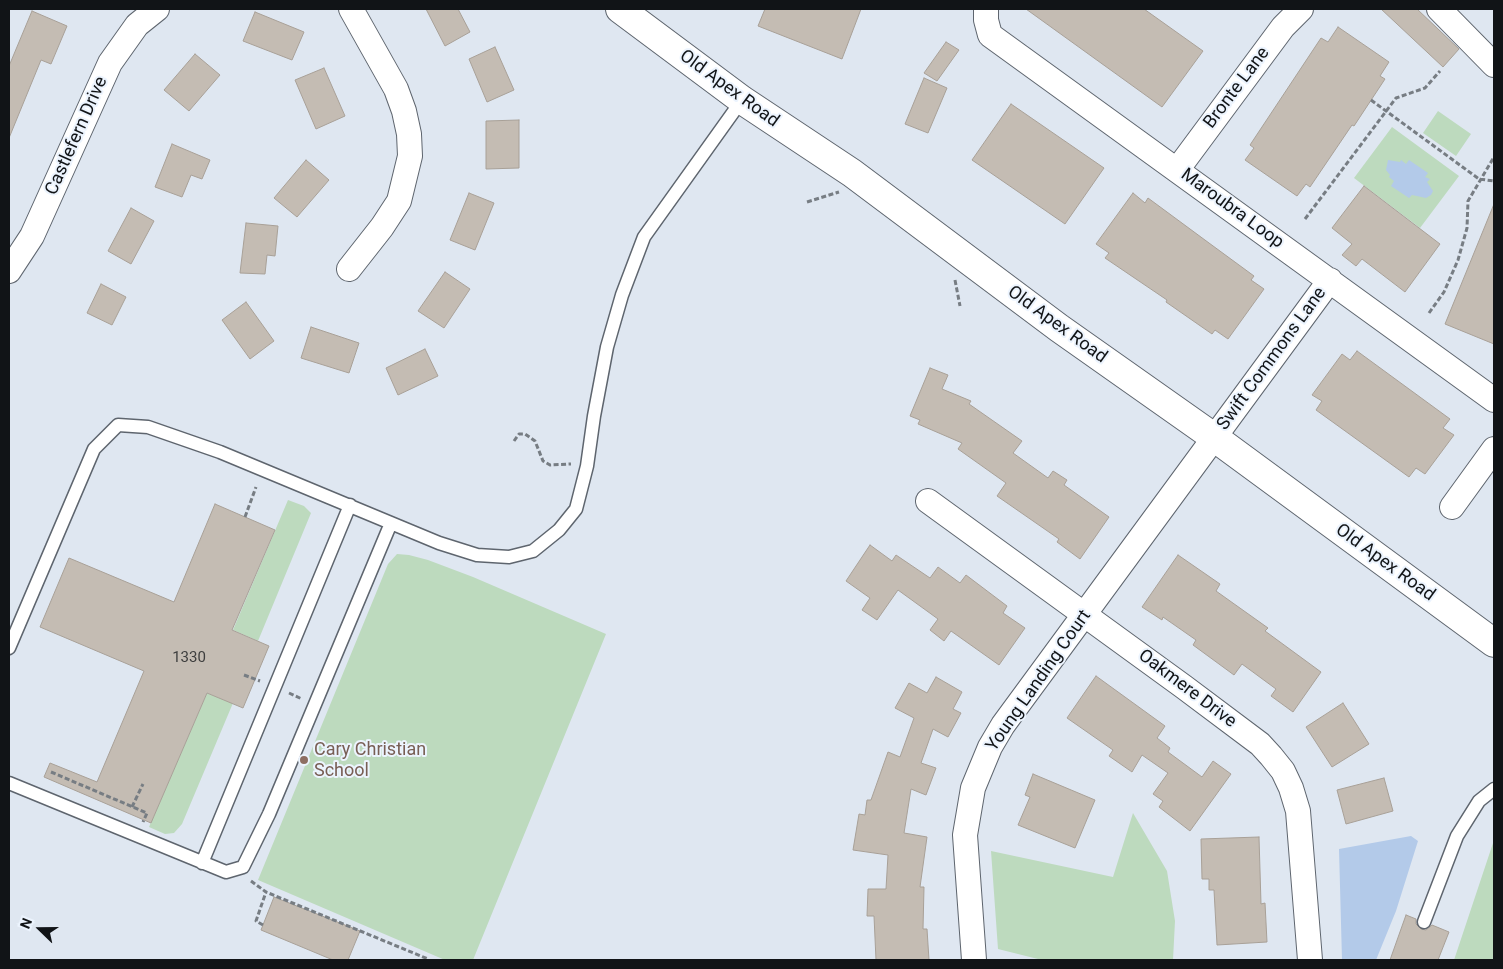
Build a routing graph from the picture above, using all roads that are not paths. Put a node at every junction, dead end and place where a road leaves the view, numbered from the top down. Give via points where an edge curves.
1 (157, 9) edge
2 (351, 9) edge
3 (620, 9) edge
4 (986, 9) edge
5 (1301, 9) edge
6 (1439, 9) edge
7 (1494, 65) edge
8 (742, 100) junction
9 (1177, 170) junction
10 (349, 269) dead end
11 (9, 271) edge
12 (1330, 280) junction
13 (1494, 400) edge
14 (1215, 438) junction
15 (1494, 449) edge
16 (928, 501) dead end
17 (350, 505) junction
18 (1452, 507) dead end
19 (391, 523) junction
20 (1085, 614) junction
21 (1494, 643) edge
22 (9, 648) edge
23 (9, 783) edge
24 (1494, 789) edge
25 (202, 863) junction
26 (1424, 922) dead end
27 (974, 960) edge
28 (1310, 960) edge

1 - 11 street, Castlefern Drive via 137,25 110,63 32,236
2 - 10 street via 396,89 409,134 410,156 399,201
3 - 8 main road, Old Apex Road
4 - 9 street, Maroubra Loop via 990,34
5 - 9 street, Bronte Lane via 1283,27
6 - 7 street
8 - 14 main road, Old Apex Road via 852,173 1059,328
8 - 19 lane via 644,238 607,347 587,466 576,509 559,530 533,550 509,557 477,555
9 - 12 street, Maroubra Loop
12 - 13 street, Maroubra Loop
12 - 14 street, Swift Commons Lane
14 - 20 street, Young Landing Court
14 - 21 main road, Old Apex Road
15 - 18 street
16 - 20 street, Oakmere Drive
17 - 19 lane
17 - 22 lane via 211,449 148,428 118,425 94,449
17 - 25 lane
19 - 25 lane via 270,814 243,867 226,872
20 - 27 street, Young Landing Court via 1003,725 980,767 973,788 965,835
20 - 28 street, Oakmere Drive via 1260,744 1283,771 1298,810
23 - 25 lane
24 - 26 lane via 1479,801 1457,836

